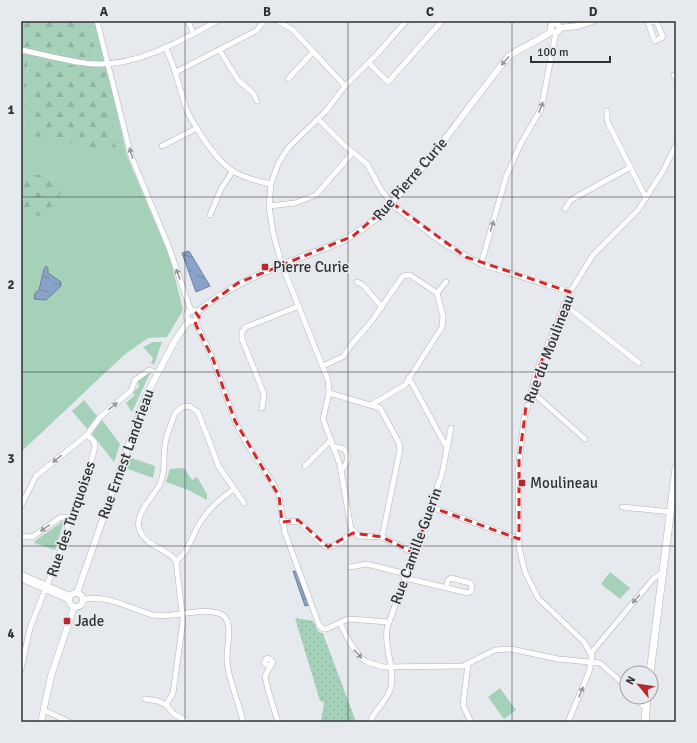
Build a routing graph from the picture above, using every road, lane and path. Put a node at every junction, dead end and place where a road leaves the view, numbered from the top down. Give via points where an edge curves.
1 (97, 21) edge
2 (188, 21) edge
3 (217, 21) edge
4 (264, 21) edge
5 (278, 21) edge
6 (406, 21) edge
7 (442, 21) edge
8 (593, 21) edge
9 (551, 23) edge
10 (556, 30) junction
11 (193, 33) junction
12 (165, 47) junction
13 (21, 50) edge
14 (220, 51) junction
15 (313, 52) junction
16 (369, 63) junction
17 (108, 64) junction
18 (176, 72) junction
19 (288, 79) dead end
20 (345, 86) junction
21 (257, 101) dead end
22 (607, 111) dead end
23 (318, 119) junction
24 (197, 128) junction
25 (162, 146) dead end
26 (675, 148) edge
27 (354, 152) junction
28 (629, 168) junction
29 (232, 172) junction
30 (271, 184) junction
31 (646, 198) junction
32 (392, 203) junction
33 (269, 206) junction
34 (565, 209) dead end
35 (210, 215) dead end
36 (481, 264) junction
37 (282, 265) junction
38 (357, 282) dead end
39 (446, 282) dead end
40 (570, 292) junction
41 (437, 293) junction
42 (564, 304) junction
43 (299, 306) junction
44 (382, 307) junction
45 (194, 312) junction
46 (192, 320) junction
47 (639, 363) dead end
48 (323, 366) junction
49 (157, 373) junction
50 (409, 378) junction
51 (531, 391) junction
52 (329, 394) junction
53 (371, 405) junction
54 (262, 408) dead end
55 (451, 428) dead end
56 (87, 435) junction
57 (585, 439) dead end
58 (331, 440) junction
59 (333, 446) junction
60 (448, 448) junction
61 (305, 466) dead end
62 (676, 468) edge
63 (341, 471) junction
64 (233, 490) junction
65 (244, 503) dead end
66 (21, 506) edge
67 (431, 507) junction
68 (622, 507) dead end
69 (671, 512) junction
70 (70, 518) junction
71 (282, 522) junction
72 (353, 532) junction
73 (21, 536) edge
74 (382, 537) junction
75 (519, 539) junction
76 (414, 553) junction
77 (176, 561) junction
78 (350, 567) dead end
79 (663, 572) junction
80 (21, 574) edge
81 (406, 576) junction
82 (21, 579) edge
83 (47, 588) junction
84 (446, 588) junction
85 (72, 596) junction
86 (82, 600) junction
87 (74, 607) junction
88 (183, 614) junction
89 (389, 622) junction
90 (340, 623) junction
91 (591, 653) junction
92 (592, 662) junction
93 (468, 664) junction
94 (391, 665) junction
95 (651, 665) edge
96 (269, 666) dead end
97 (21, 669) edge
98 (619, 679) edge
99 (145, 699) dead end
100 (166, 705) junction
101 (639, 705) edge
102 (646, 705) edge
103 (44, 710) junction
104 (645, 716) edge
105 (41, 722) edge
106 (69, 722) edge
107 (188, 722) edge
108 (243, 722) edge
109 (278, 722) edge
110 (370, 722) edge
111 (471, 722) edge
112 (568, 722) edge
113 (653, 722) edge

1 - 17 street
2 - 11 street
3 - 11 street
4 - 14 street via 256,31
5 - 15 street via 293,30
6 - 16 street
7 - 16 street via 388,82
8 - 10 street
9 - 10 street via 557,24
10 -> 32 street, Rue Pierre Curie via 524,45 509,56
36 -> 10 street via 506,177 542,104
11 - 12 street
12 - 17 street via 139,58
12 - 18 street
13 - 17 street via 95,64
14 - 18 street
14 - 21 street via 238,80 253,93
15 - 19 street
15 - 20 street
16 - 20 street
45 -> 17 street via 131,156
18 - 24 street via 187,110
20 - 23 street
22 - 28 street via 606,119
23 - 27 street
23 - 30 street via 288,148 278,164
24 - 25 street
24 - 29 street via 220,162
26 - 31 street, Rue du Moulineau via 664,171
27 - 32 street via 367,164
27 - 33 street via 316,195 295,203
28 - 31 street
28 - 34 street via 576,197
29 - 30 street
29 - 35 street via 221,189
30 - 33 street
31 - 40 street, Rue du Moulineau via 629,220 591,258
32 - 36 street via 444,244
32 - 37 street, Rue Pierre Curie via 368,226 353,236
33 - 37 street
36 - 40 street
37 - 43 street
37 - 45 street, Rue Pierre Curie via 228,289
38 - 44 street via 363,285
39 - 41 street
40 - 42 street, Rue du Moulineau
41 - 44 street via 410,275 403,276
41 - 50 street via 443,316 442,327
42 - 47 street
42 - 51 street, Rue du Moulineau
43 - 48 street
43 - 54 street via 246,327 242,332 242,340 264,394
44 - 48 street via 342,357
45 - 46 street, Rue Ernest Landrieau via 197,317
45 - 46 street, Rue Ernest Landrieau via 187,316
46 - 49 street, Rue Ernest Landrieau
46 - 71 street via 214,358 235,421 279,496
48 - 52 street
56 -> 49 street via 100,417 131,391 135,380 149,370
49 - 85 street, Rue Ernest Landrieau via 135,424
50 - 53 street via 405,385
50 - 60 street
51 - 57 street
51 - 75 street, Rue du Moulineau via 524,419 519,460
52 - 53 street
52 - 58 street via 323,419
53 - 74 street via 382,411 400,446
55 - 60 street, Rue Camille Guerin
56 -> 66 street, Rue des Turquoises via 36,476
56 - 70 street, Rue des Turquoises via 94,441 95,447 80,500
58 - 59 street
58 - 61 street
59 - 63 street
59 - 63 street via 346,450 348,457
60 - 67 street, Rue Camille Guerin
62 - 69 main road
63 - 72 street
64 - 65 street
64 - 77 street via 210,508 183,555
64 - 77 street via 216,461 198,412 189,406 179,409 165,444 162,480 143,510 138,524 146,539
67 - 75 street
67 - 76 street, Rue Camille Guerin
68 - 69 street
69 - 79 main road
70 -> 73 street via 61,517 32,537
70 - 83 street, Rue des Turquoises
71 - 72 street via 298,521 328,547 334,546
71 - 90 street via 319,625 326,629
72 - 74 street via 363,537
74 - 76 street
75 - 91 street, Rue du Moulineau via 522,563 533,592 584,642
76 - 81 street, Rue Camille Guerin
77 - 88 street
78 - 81 street via 367,564
79 -> 91 street via 653,579
79 - 95 main road
80 - 83 street
81 - 84 street
81 - 89 street, Rue Camille Guerin
82 - 83 street
83 - 85 street
83 - 97 street, Rue des Turquoises via 29,630
84 - 84 street via 468,593 472,586 470,583 451,578
85 - 86 street
85 - 87 street via 70,604
86 - 87 street via 80,605
86 - 88 street via 97,598 158,616
87 - 103 street via 51,676
88 - 100 street via 173,693
88 - 108 street via 217,612 226,620 229,635 226,658 228,670
89 - 90 street via 348,619
89 - 94 street, Rue Camille Guerin via 386,640
90 -> 94 street via 361,658 383,667
91 - 92 street
92 - 93 street via 558,659 503,648
92 - 98 street via 605,666
112 -> 92 street
93 - 94 street via 458,667
93 - 111 street via 463,705
94 - 110 street, Rue Camille Guerin via 390,690
96 - 109 street via 265,676
99 - 100 street
100 - 107 street via 174,714
101 - 104 street
102 - 104 main road
103 - 105 street
103 - 106 street
104 - 113 main road

